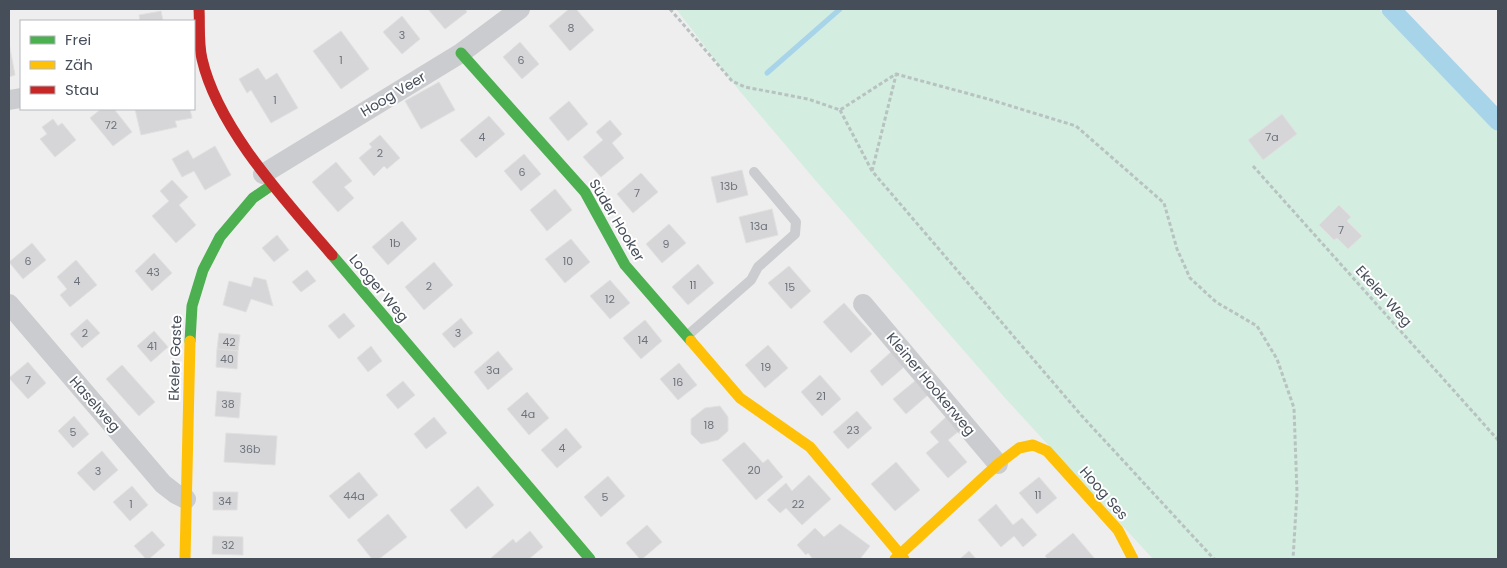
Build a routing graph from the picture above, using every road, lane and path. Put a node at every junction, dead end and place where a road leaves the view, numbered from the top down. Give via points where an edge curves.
1 (199, 9) edge
2 (520, 9) edge
3 (670, 9) edge
4 (461, 53) junction
5 (198, 65) edge
6 (896, 74) junction
7 (840, 110) junction
8 (1254, 166) dead end
9 (872, 171) junction
10 (754, 172) dead end
11 (267, 180) junction
12 (863, 304) dead end
13 (13, 317) edge
14 (687, 336) junction
15 (1498, 440) edge
16 (998, 464) junction
17 (186, 499) junction
18 (899, 558) edge
19 (185, 559) edge
20 (590, 559) edge
21 (1133, 559) edge
22 (1214, 559) edge
23 (1294, 559) edge

1 - 5 street, Looger Weg
2 - 4 street, Hoog Veer
3 - 7 path via 732,81
4 - 11 street, Hoog Veer
4 - 14 street, Süder Hooker via 585,192 625,265
5 - 11 street, Looger Weg
6 - 7 path
6 - 9 path
6 - 23 path via 1076,126 1164,203 1177,249 1190,278 1216,302 1257,326 1277,360 1294,408 1297,493
7 - 9 path
8 - 15 path, Ekeler Weg
9 - 22 path via 1081,415
10 - 14 lane via 796,222 795,234 758,267 751,280
11 - 17 street, Ekeler Gaste via 220,237 203,270 192,306
11 - 20 street, Looger Weg
12 - 16 street, Kleiner Hookerweg
13 - 17 street, Haselweg via 163,484
14 - 18 street, Süder Hooker via 740,398 810,447
16 - 18 street
16 - 21 street, Hoog Ses via 1019,448 1033,445 1047,451 1118,530
17 - 19 street, Ekeler Gaste

